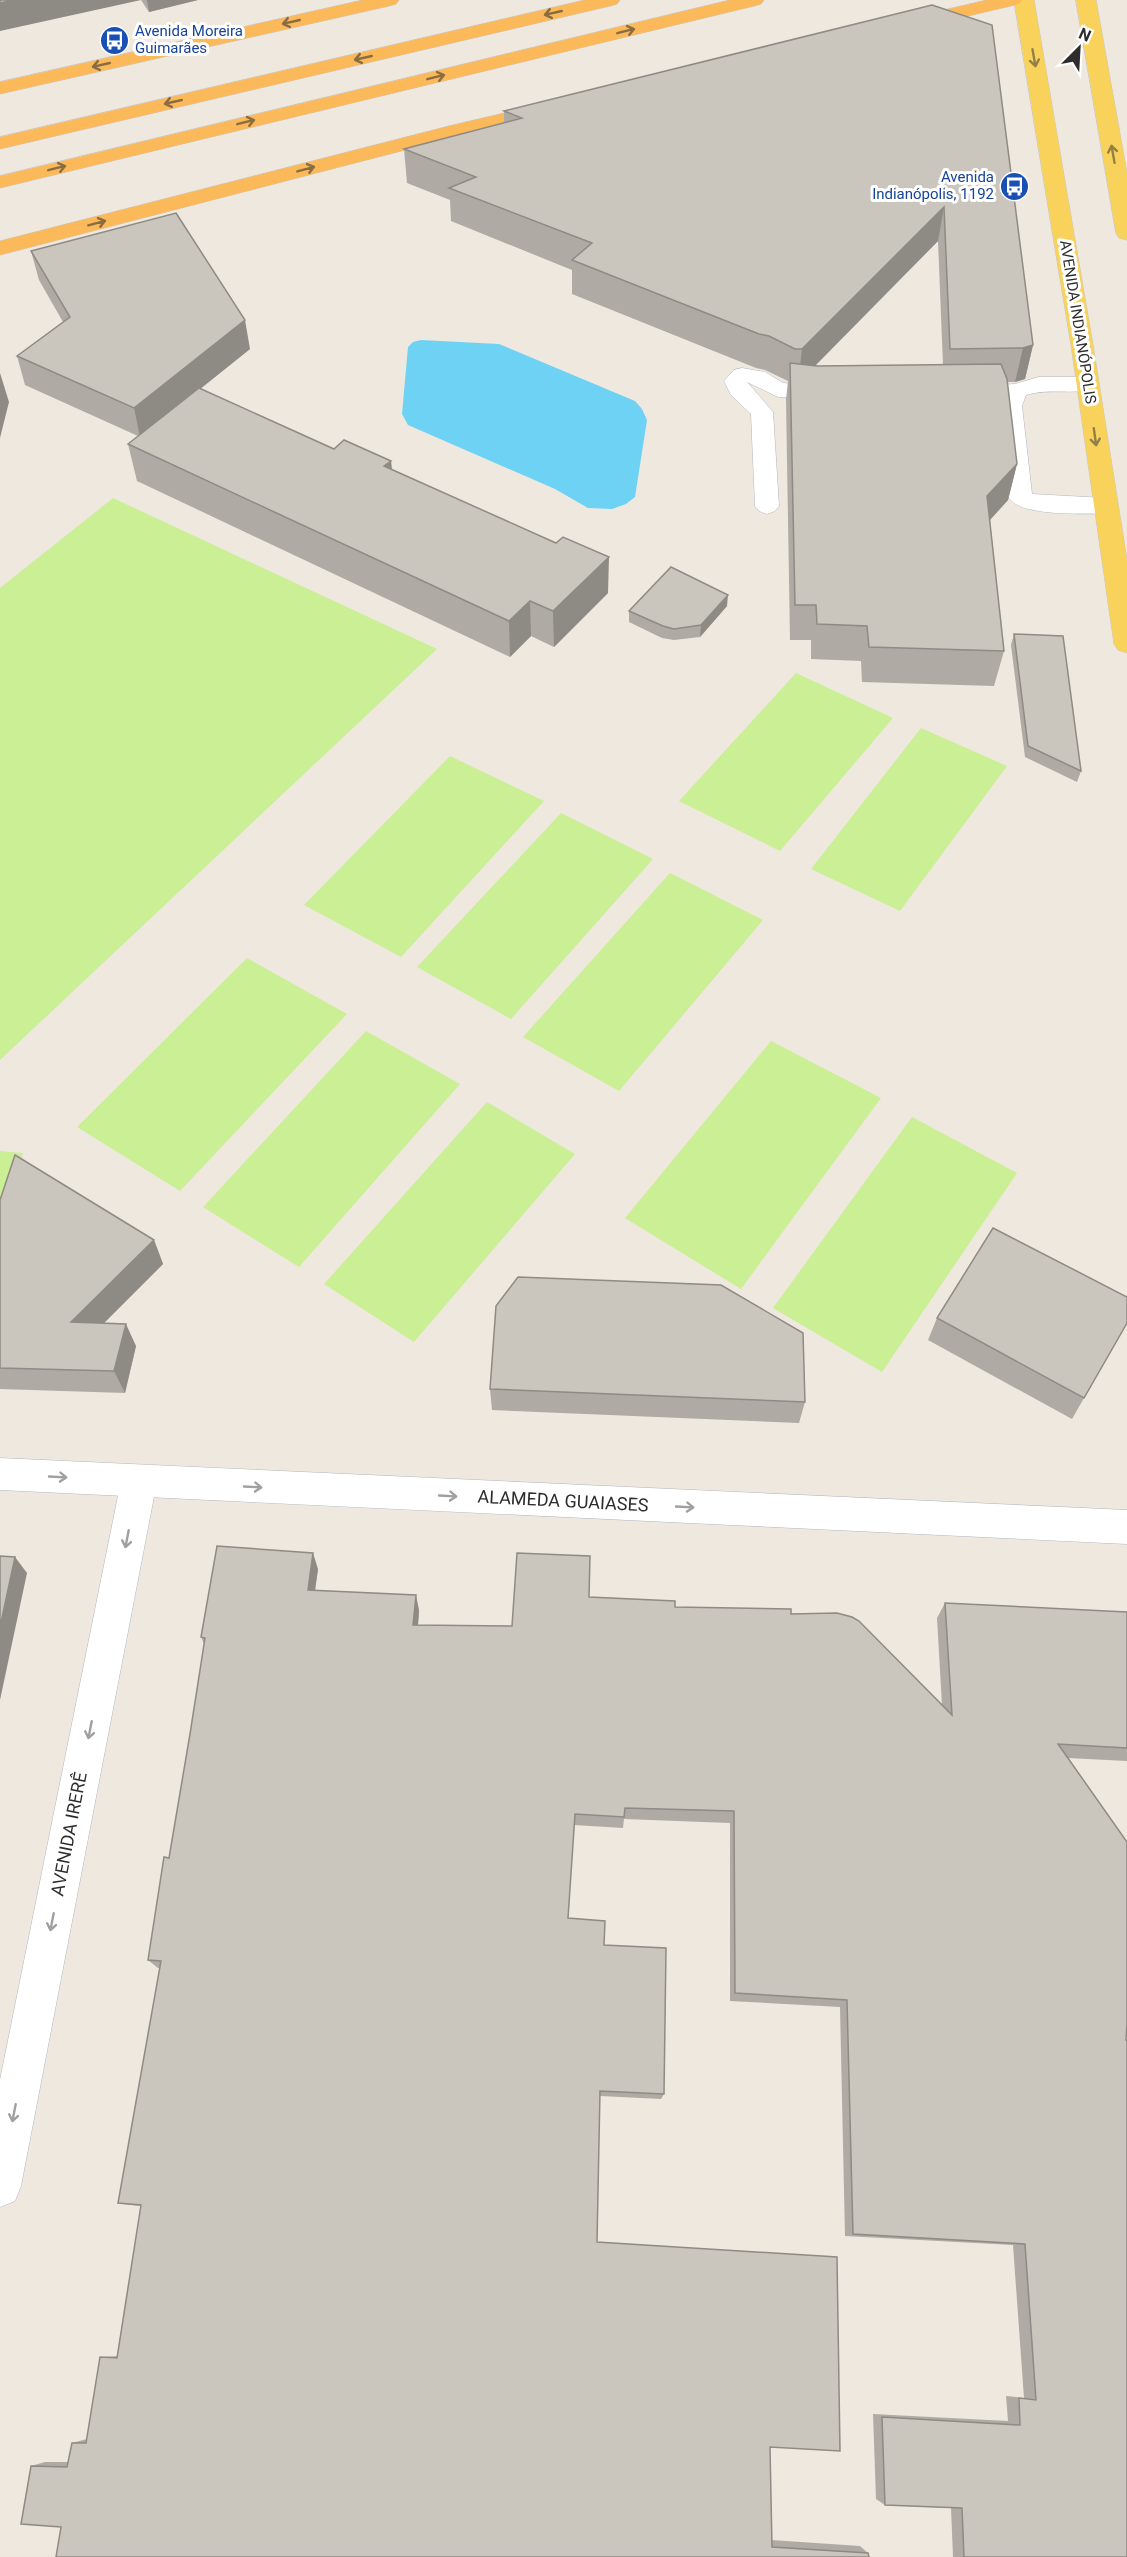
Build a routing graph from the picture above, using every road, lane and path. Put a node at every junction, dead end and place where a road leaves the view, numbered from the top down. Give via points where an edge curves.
1 (389, 0) edge
2 (610, 0) edge
3 (754, 0) edge
4 (957, 0) edge
5 (1012, 0) edge
6 (1024, 0) edge
7 (1086, 0) edge
8 (0, 88) edge
9 (565, 105) edge
10 (0, 143) edge
11 (0, 182) edge
12 (1127, 233) edge
13 (0, 248) edge
14 (1088, 384) junction
15 (1016, 391) junction
16 (945, 392) edge
17 (854, 393) edge
18 (767, 506) dead end
19 (1105, 506) junction
20 (1127, 644) edge
21 (0, 1474) edge
22 (139, 1481) junction
23 (1127, 1527) edge
24 (0, 2186) edge

1 -> 8 highway
2 -> 10 highway
11 -> 3 highway
4 - 5 highway via 933,15 903,26
6 -> 14 main road, AVENIDA INDIANÓPOLIS
12 -> 7 main road
13 -> 9 highway
14 - 15 lane via 1040,384
14 -> 19 main road, AVENIDA INDIANÓPOLIS
15 - 16 lane
15 - 19 lane via 1011,406 1022,498 1032,503
17 - 18 lane via 778,390 757,377 742,375 735,381 762,412
19 - 20 main road, AVENIDA INDIANÓPOLIS
21 -> 22 street, ALAMEDA GUAIASES
22 -> 23 street, ALAMEDA GUAIASES
22 -> 24 street, AVENIDA IRERÊ

